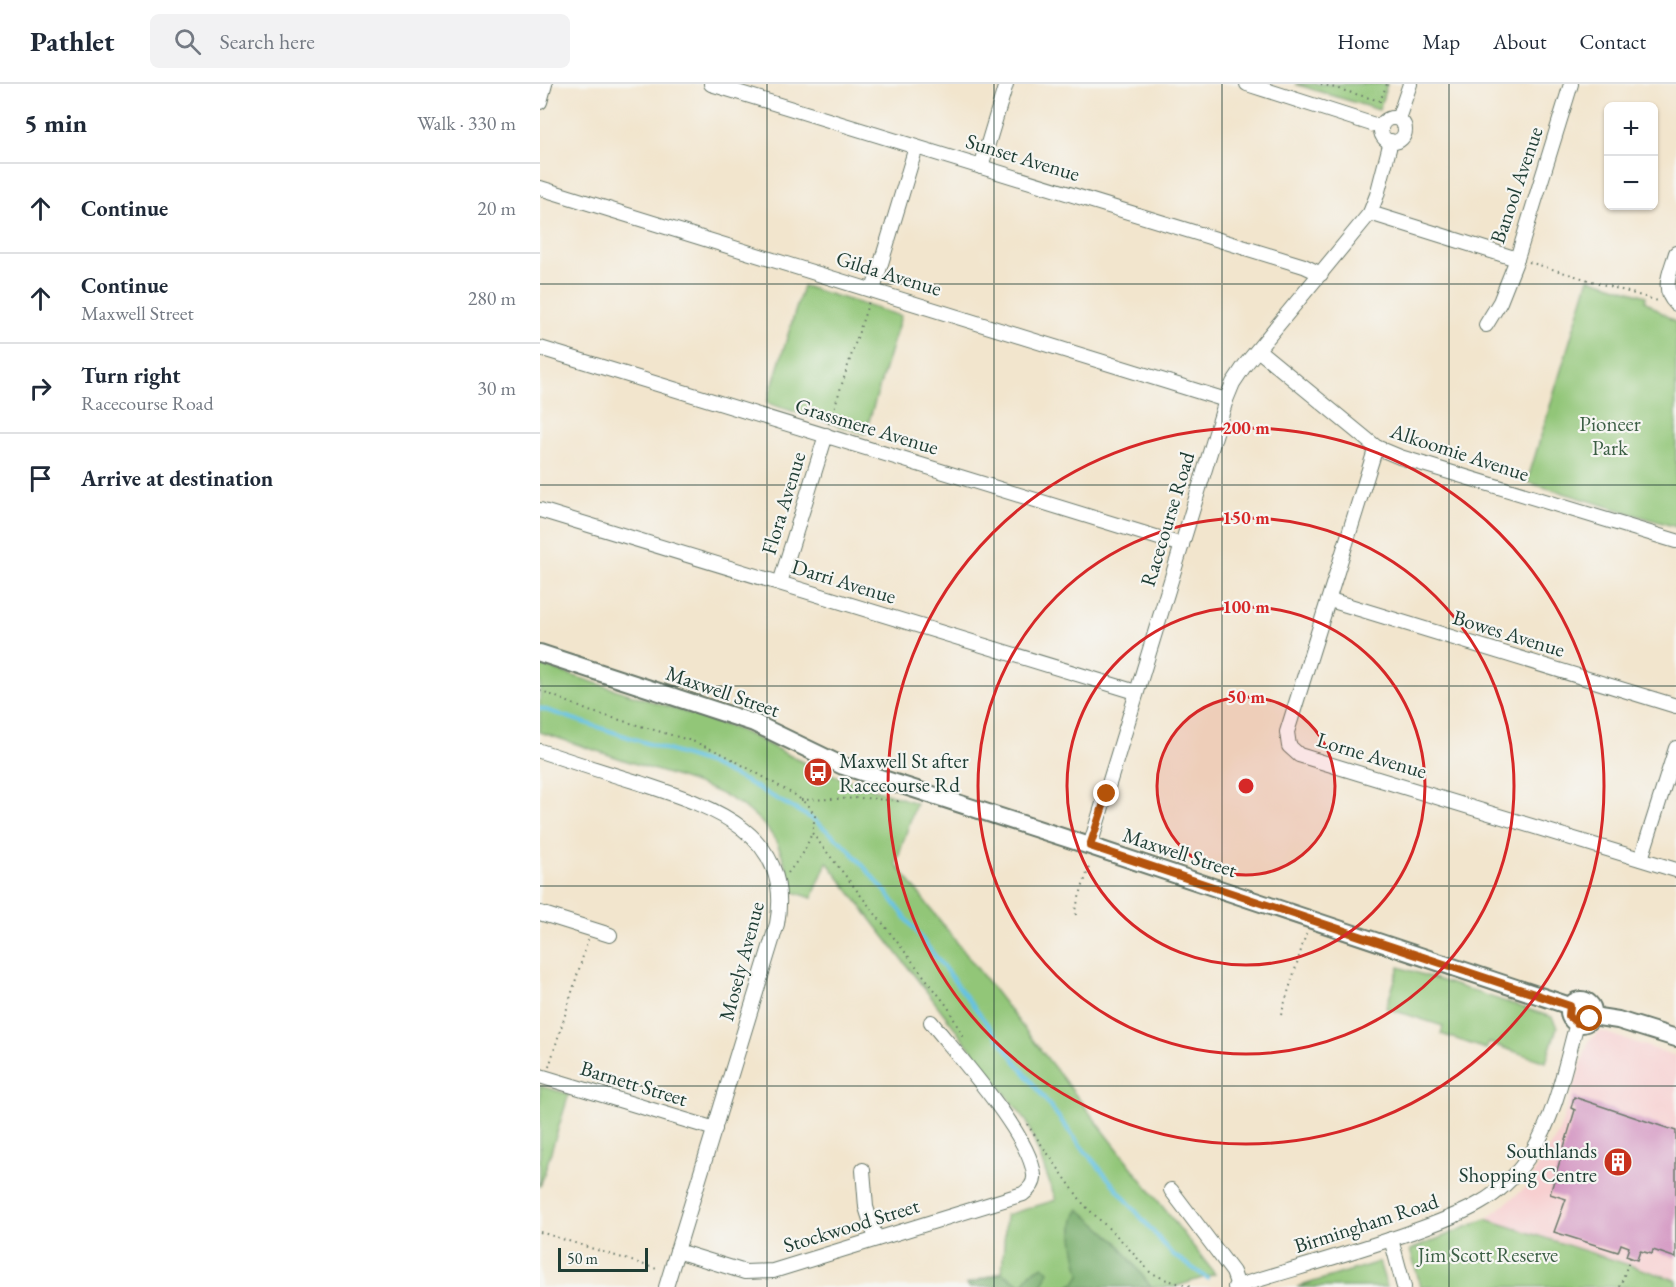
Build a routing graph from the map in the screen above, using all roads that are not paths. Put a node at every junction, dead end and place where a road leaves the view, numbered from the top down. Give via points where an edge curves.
1 (545, 84) edge
2 (711, 84) edge
3 (1006, 84) edge
4 (1247, 84) edge
5 (1410, 84) edge
6 (1571, 84) edge
7 (540, 102) edge
8 (1398, 119) junction
9 (1381, 127) junction
10 (1391, 141) junction
11 (916, 147) junction
12 (981, 167) junction
13 (540, 188) edge
14 (1370, 213) junction
15 (1676, 253) edge
16 (1517, 259) junction
17 (1321, 274) junction
18 (873, 290) junction
19 (1676, 303) edge
20 (1486, 325) dead end
21 (540, 348) edge
22 (1258, 350) junction
23 (1226, 400) junction
24 (826, 435) junction
25 (1376, 447) junction
26 (540, 510) edge
27 (1676, 541) edge
28 (1182, 544) junction
29 (780, 583) junction
30 (1329, 600) junction
31 (540, 653) edge
32 (1136, 692) junction
33 (1676, 706) edge
34 (1676, 748) edge
35 (540, 751) edge
36 (1090, 846) junction
37 (1641, 859) junction
38 (1676, 870) edge
39 (540, 913) edge
40 (609, 934) dead end
41 (1584, 1020) junction
42 (931, 1022) dead end
43 (1676, 1038) edge
44 (543, 1077) edge
45 (715, 1129) junction
46 (862, 1170) dead end
47 (1171, 1190) dead end
48 (876, 1239) junction
49 (1390, 1239) junction
50 (677, 1251) junction
51 (666, 1287) edge
52 (1236, 1287) edge
53 (1404, 1287) edge

1 - 7 street
2 - 11 street, Sunset Avenue
3 - 12 street
4 - 9 street
5 - 8 street
6 - 16 street, Banool Avenue
8 - 9 street via 1388,119
8 - 10 street via 1404,133
9 - 10 street via 1384,138
10 - 14 street, Racecourse Road
11 - 12 street, Sunset Avenue
11 - 18 street
12 - 17 street, Sunset Avenue
13 - 18 street, Gilda Avenue
14 - 16 street, Banool Avenue
14 - 17 street, Racecourse Road
15 - 19 street via 1667,285 1668,294
16 - 20 street
17 - 22 street, Racecourse Road
18 - 23 street, Gilda Avenue
21 - 24 street, Grassmere Avenue
22 - 23 street, Racecourse Road via 1238,374
22 - 25 street, Alkoomie Avenue
23 - 28 street, Racecourse Road
24 - 28 street, Grassmere Avenue
24 - 29 street, Flora Avenue
25 - 27 street, Alkoomie Avenue via 1400,458
25 - 30 street, Lorne Avenue
26 - 29 street, Darri Avenue
28 - 32 street, Racecourse Road
29 - 32 street, Darri Avenue
30 - 33 street, Bowes Avenue
30 - 37 street, Lorne Avenue via 1287,732 1287,742 1295,752
31 - 36 main road, Maxwell Street via 754,723 830,761
32 - 36 street, Racecourse Road
34 - 37 street
35 - 45 street, Mosely Avenue via 692,801 728,817 756,840 768,859 780,900 777,924
36 - 41 main road, Maxwell Street via 1570,1006 1569,1016
37 - 38 street, Lorne Avenue
39 - 40 street
41 - 43 main road via 1618,1020
41 - 49 street, Birmingham Road via 1547,1123 1516,1173 1466,1211
42 - 48 street, Stockwood Street via 1018,1135 1033,1172 1032,1184 1023,1194
44 - 45 street, Barnett Street
45 - 50 street, Mosely Avenue
46 - 48 street via 866,1207
47 - 52 street via 1233,1272
48 - 50 street, Stockwood Street via 773,1271 753,1273
49 - 52 street, Birmingham Road
49 - 53 street
50 - 51 street, Mosely Avenue

